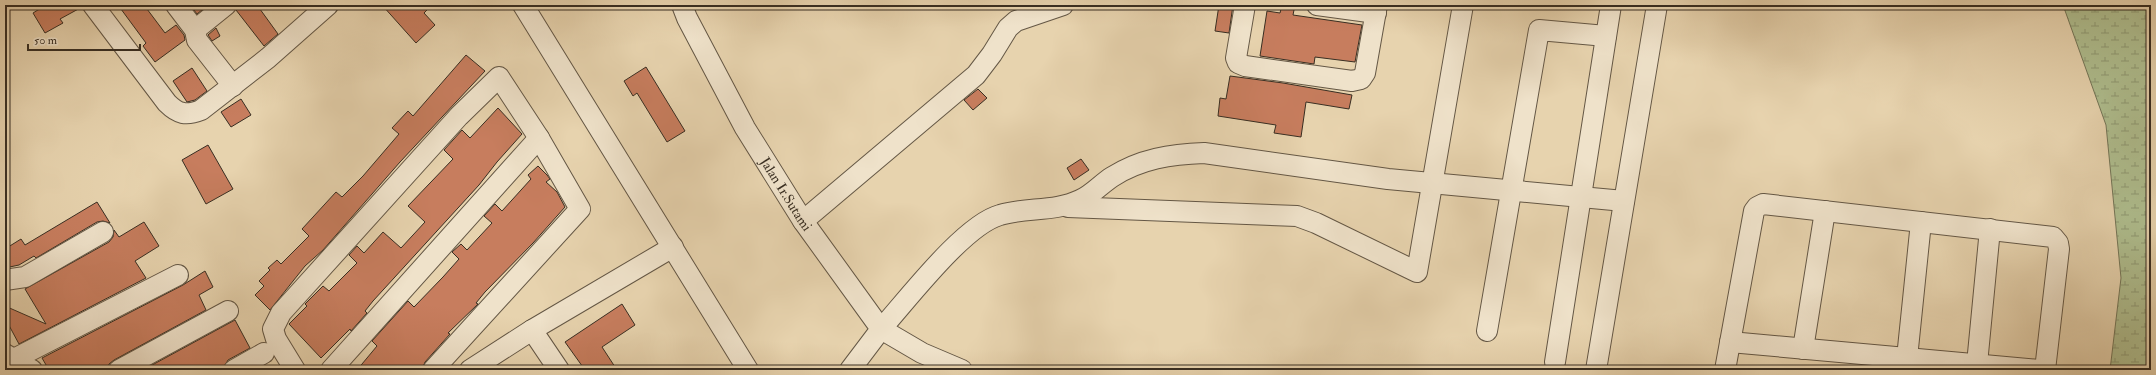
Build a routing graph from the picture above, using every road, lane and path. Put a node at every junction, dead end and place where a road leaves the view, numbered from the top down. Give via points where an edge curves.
1 (93, 5) edge
2 (176, 5) edge
3 (226, 5) edge
4 (328, 5) edge
5 (523, 5) edge
6 (682, 5) edge
7 (1063, 5) edge
8 (1245, 5) edge
9 (1317, 5) edge
10 (1463, 5) edge
11 (1611, 5) edge
12 (1657, 5) edge
13 (1376, 9) edge
14 (196, 30) junction
15 (1606, 36) junction
16 (233, 86) junction
17 (540, 138) junction
18 (1432, 183) junction
19 (1510, 190) junction
20 (1580, 197) junction
21 (1624, 201) junction
22 (1064, 207) junction
23 (1825, 211) junction
24 (803, 221) junction
25 (1921, 222) junction
26 (1990, 230) junction
27 (103, 232) dead end
28 (673, 247) junction
29 (178, 275) dead end
30 (5, 280) edge
31 (228, 311) dead end
32 (881, 329) junction
33 (532, 330) junction
34 (1487, 331) dead end
35 (1730, 342) junction
36 (1803, 349) junction
37 (264, 353) dead end
38 (1907, 358) junction
39 (1555, 362) dead end
40 (22, 364) edge
41 (1977, 364) junction
42 (119, 370) edge
43 (234, 370) edge
44 (295, 370) edge
45 (331, 370) edge
46 (433, 370) edge
47 (470, 370) edge
48 (559, 370) edge
49 (748, 370) edge
50 (850, 370) edge
51 (962, 370) edge
52 (1596, 370) edge
53 (1725, 370) edge
54 (2039, 370) edge
55 (2045, 370) edge

1 - 16 street via 167,103 176,111 191,114 201,110
2 - 14 street
3 - 14 street
4 - 16 street
5 - 28 street
6 - 24 street, Jalan Ir.Sutami via 745,128
7 - 24 street via 1016,21 1008,28 976,75
8 - 13 street via 1236,58 1238,63 1352,81 1361,79 1365,73
9 - 13 street
10 - 18 street
11 - 15 street
12 - 21 street
14 - 16 street via 196,40
15 - 19 street via 1539,30
15 - 20 street
17 - 44 street via 499,77 459,116 281,313 273,329 276,339
17 - 45 street
17 - 46 street via 580,209
18 - 19 street
18 - 22 street via 1204,154 1180,154 1154,158 1131,166 1111,177 1082,200
18 - 22 street via 1417,272 1316,223 1296,216
19 - 20 street
19 - 34 street
20 - 21 street
20 - 39 street
21 - 52 street
22 - 32 street via 1019,211 985,221 958,243
23 - 25 street
23 - 35 street via 1763,204 1757,207
23 - 36 street
24 - 32 street, Jalan Ir.Sutami
25 - 26 street
25 - 38 street
26 - 41 street
26 - 55 street via 2049,236 2058,243
27 - 30 street via 25,277
28 - 33 street
28 - 49 street
29 - 40 street
31 - 42 street
32 - 50 street
32 - 51 street via 922,354
33 - 47 street
33 - 48 street
35 - 36 street
35 - 53 street
36 - 38 street
37 - 43 street
38 - 41 street
41 - 54 street

